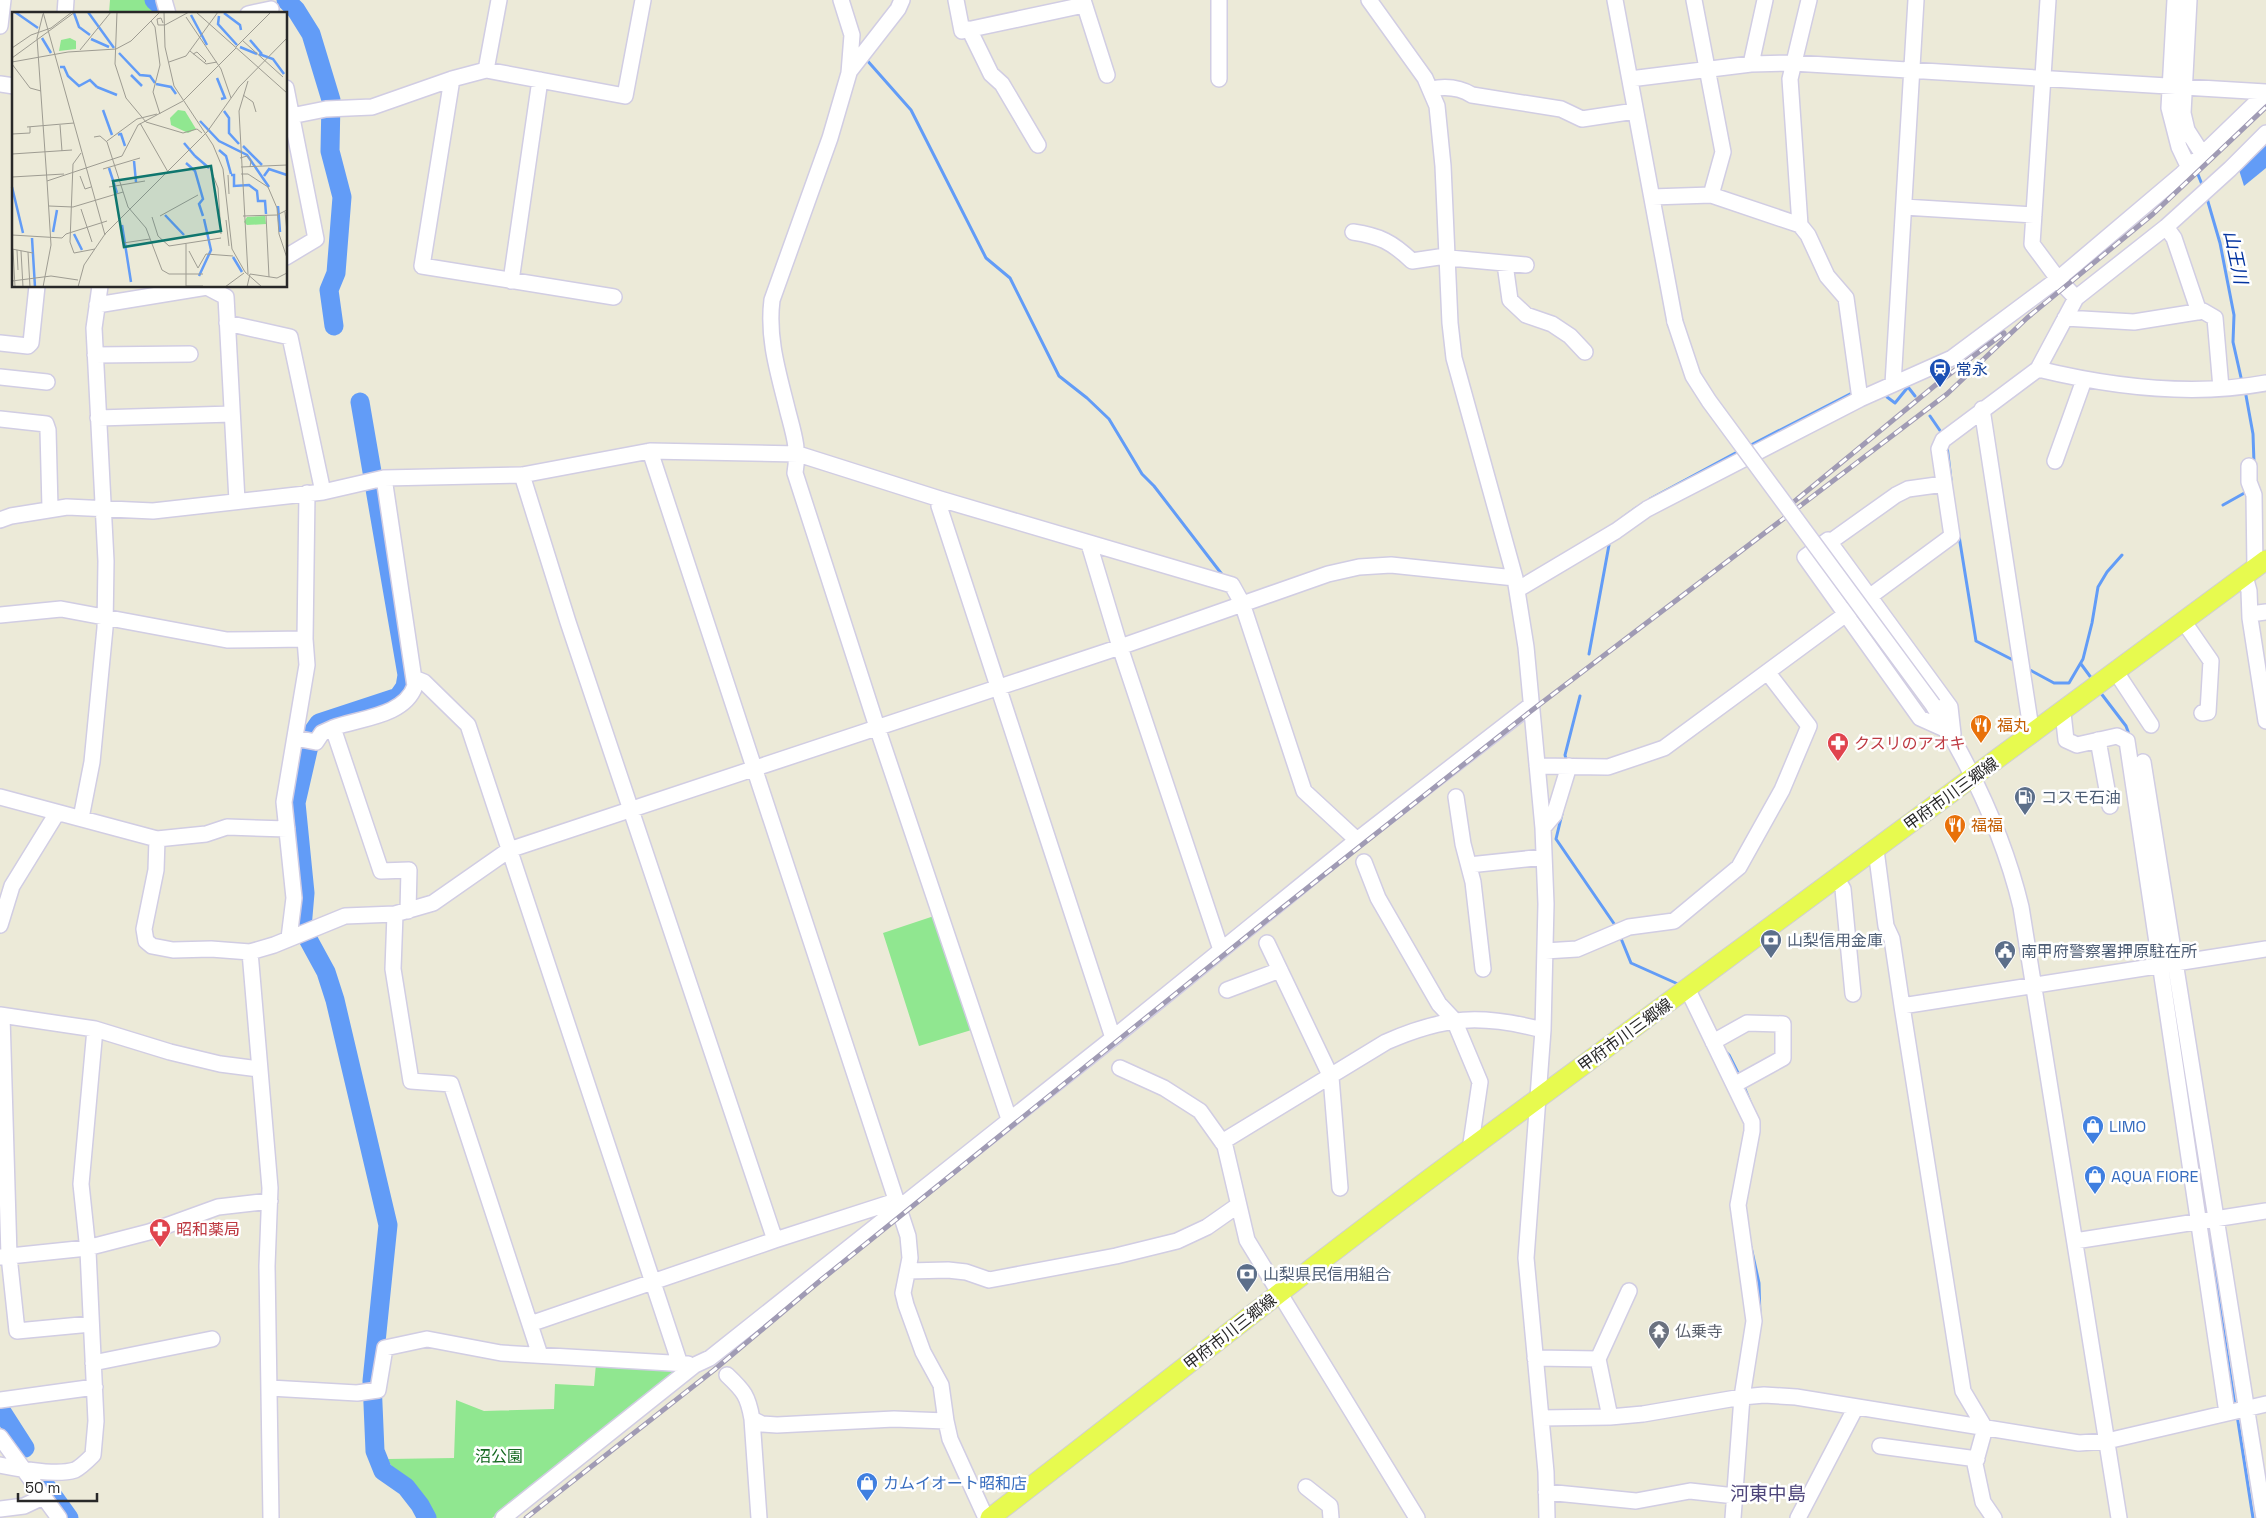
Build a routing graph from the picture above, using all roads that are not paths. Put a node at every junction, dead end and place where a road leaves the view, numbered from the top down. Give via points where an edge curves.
1 (3, 0) edge
2 (499, 0) edge
3 (643, 0) edge
4 (842, 0) edge
5 (902, 0) edge
6 (956, 0) edge
7 (1219, 0) edge
8 (1369, 0) edge
9 (1615, 0) edge
10 (1694, 0) edge
11 (1765, 0) edge
12 (1809, 0) edge
13 (1916, 0) edge
14 (2048, 0) edge
15 (2175, 0) edge
16 (2189, 0) edge
17 (1084, 2) edge
18 (271, 8) edge
19 (256, 12) edge
20 (0, 26) edge
21 (969, 29) junction
22 (1793, 63) junction
23 (1751, 64) junction
24 (486, 70) junction
25 (1707, 70) junction
26 (1912, 70) junction
27 (849, 74) junction
28 (1107, 75) dead end
29 (2043, 78) junction
30 (452, 79) junction
31 (1219, 79) dead end
32 (1630, 79) junction
33 (540, 80) junction
34 (2177, 86) junction
35 (1431, 89) junction
36 (2266, 92) edge
37 (1635, 111) junction
38 (289, 116) edge
39 (2266, 133) edge
40 (1038, 145) dead end
41 (2195, 162) junction
42 (1711, 195) junction
43 (1652, 197) junction
44 (1904, 207) junction
45 (2034, 216) junction
46 (1800, 225) junction
47 (2166, 227) junction
48 (1353, 232) dead end
49 (288, 256) edge
50 (1446, 258) junction
51 (1505, 264) junction
52 (1526, 265) dead end
53 (2058, 279) junction
54 (511, 280) junction
55 (37, 288) edge
56 (100, 288) edge
57 (201, 288) edge
58 (209, 288) edge
59 (614, 297) dead end
60 (2076, 298) junction
61 (97, 305) junction
62 (2199, 312) junction
63 (2066, 318) junction
64 (227, 323) junction
65 (0, 343) edge
66 (1585, 352) dead end
67 (190, 354) dead end
68 (95, 355) junction
69 (2038, 369) junction
70 (0, 377) edge
71 (2084, 380) junction
72 (47, 382) dead end
73 (2266, 382) edge
74 (1893, 384) junction
75 (2235, 387) junction
76 (1860, 399) junction
77 (1982, 409) junction
78 (232, 414) junction
79 (98, 418) junction
80 (0, 419) edge
81 (650, 451) junction
82 (798, 454) junction
83 (2055, 461) dead end
84 (2249, 466) dead end
85 (522, 475) junction
86 (379, 480) junction
87 (1944, 484) junction
88 (323, 492) junction
89 (306, 493) junction
90 (940, 499) junction
91 (237, 501) junction
92 (50, 508) junction
93 (104, 510) junction
94 (0, 520) edge
95 (1830, 542) junction
96 (1090, 544) junction
97 (2255, 568) edge
98 (1516, 584) junction
99 (1871, 597) junction
100 (1242, 603) junction
101 (2266, 612) edge
102 (2250, 614) junction
103 (1846, 615) junction
104 (0, 616) edge
105 (104, 616) junction
106 (2184, 622) junction
107 (305, 639) junction
108 (1120, 647) junction
109 (2116, 672) junction
110 (2262, 672) edge
111 (1768, 673) junction
112 (414, 678) junction
113 (998, 687) junction
114 (1530, 705) junction
115 (2062, 713) junction
116 (2202, 713) dead end
117 (2266, 721) edge
118 (2150, 725) dead end
119 (877, 727) junction
120 (333, 728) junction
121 (2032, 735) junction
122 (1951, 737) junction
123 (295, 738) junction
124 (2098, 740) junction
125 (2143, 762) dead end
126 (1537, 766) junction
127 (1569, 766) junction
128 (754, 769) junction
129 (1972, 779) junction
130 (1456, 797) dead end
131 (0, 798) edge
132 (2110, 806) dead end
133 (632, 810) junction
134 (57, 813) junction
135 (81, 818) junction
136 (1543, 828) junction
137 (287, 829) junction
138 (157, 839) junction
139 (1357, 840) junction
140 (509, 850) junction
141 (1876, 850) junction
142 (1544, 857) junction
143 (1364, 862) dead end
144 (1469, 865) junction
145 (1837, 879) junction
146 (402, 912) junction
147 (0, 923) edge
148 (290, 938) junction
149 (1267, 943) dead end
150 (2266, 949) edge
151 (1221, 950) junction
152 (1545, 951) junction
153 (250, 952) junction
154 (2168, 965) junction
155 (1484, 969) dead end
156 (1280, 970) junction
157 (2034, 987) junction
158 (1227, 990) dead end
159 (1688, 990) junction
160 (1853, 994) dead end
161 (1902, 1006) junction
162 (1, 1016) edge
163 (1454, 1020) junction
164 (95, 1029) junction
165 (1543, 1030) junction
166 (1112, 1038) junction
167 (1713, 1042) junction
168 (1120, 1068) dead end
169 (260, 1069) junction
170 (1331, 1077) junction
171 (1734, 1085) junction
172 (1539, 1099) junction
173 (1009, 1120) junction
174 (2, 1132) edge
175 (1222, 1142) junction
176 (1470, 1150) junction
177 (1340, 1188) dead end
178 (270, 1201) junction
179 (898, 1204) junction
180 (1238, 1206) junction
181 (2266, 1211) edge
182 (2215, 1219) junction
183 (2199, 1222) junction
184 (775, 1240) junction
185 (2075, 1241) junction
186 (87, 1248) junction
187 (4, 1257) edge
188 (908, 1271) junction
189 (652, 1281) junction
190 (1629, 1291) dead end
191 (1279, 1293) junction
192 (91, 1324) junction
193 (530, 1324) junction
194 (212, 1339) dead end
195 (540, 1355) junction
196 (1535, 1358) junction
197 (1598, 1359) junction
198 (93, 1363) junction
199 (693, 1365) junction
200 (727, 1375) dead end
201 (95, 1387) junction
202 (270, 1388) junction
203 (1742, 1397) junction
204 (0, 1400) edge
205 (2266, 1404) edge
206 (1856, 1406) junction
207 (2247, 1408) junction
208 (2227, 1413) junction
209 (1610, 1417) junction
210 (1541, 1418) junction
211 (752, 1419) junction
212 (946, 1421) junction
213 (1985, 1428) junction
214 (0, 1437) edge
215 (2106, 1441) junction
216 (1880, 1446) dead end
217 (1977, 1459) junction
218 (0, 1465) edge
219 (23, 1470) junction
220 (1306, 1487) dead end
221 (1546, 1492) junction
222 (1735, 1496) junction
223 (43, 1497) junction
224 (0, 1509) edge
225 (59, 1518) edge
226 (272, 1518) edge
227 (503, 1518) edge
228 (759, 1518) edge
229 (986, 1518) edge
230 (990, 1518) edge
231 (1331, 1518) edge
232 (1417, 1518) edge
233 (1547, 1518) edge
234 (1733, 1518) edge
235 (1798, 1518) edge
236 (1994, 1518) edge
237 (2119, 1518) edge
238 (2264, 1518) edge

1 - 20 street
2 - 24 street
3 - 33 street via 625,96
4 - 27 street via 852,34
5 - 27 street
6 - 21 street via 962,31
7 - 31 street
8 - 35 street
9 - 32 street
10 - 25 street
11 - 23 street
12 - 22 street
13 - 26 street
14 - 29 street
15 - 34 street
16 - 34 street
17 - 21 street
17 - 28 street
18 - 19 street
21 - 40 street via 991,74 1002,84
22 - 23 street
22 - 26 street
22 - 46 street via 1790,78
23 - 25 street
24 - 30 street
24 - 33 street
25 - 32 street
25 - 42 street via 1723,152
26 - 29 street
26 - 44 street
27 - 82 street via 770,315 772,347
29 - 34 street
29 - 45 street
30 - 38 street via 372,106
30 - 54 street via 422,266
32 - 37 street
33 - 54 street
34 - 36 street
34 - 41 street
35 - 37 street via 1462,89 1472,95 1561,109 1582,119
35 - 50 street via 1441,130
36 - 41 street
37 - 43 street
38 - 49 street via 316,239
39 - 47 street
41 - 53 street
42 - 43 street
42 - 46 street
43 - 122 street, bridge via 1675,322 1693,376 1933,705
44 - 45 street
44 - 74 street
45 - 53 street via 2032,244
46 - 76 street via 1827,276 1846,298
47 - 60 street
47 - 62 street via 2174,238
48 - 50 street via 1376,236 1396,245 1412,261
50 - 51 street
50 - 98 street via 1454,358
51 - 52 street
51 - 66 street via 1510,300 1526,315 1552,324 1570,336
53 - 60 street
53 - 74 street via 1952,358
54 - 59 street
55 - 65 street via 31,343 28,346
56 - 61 street
57 - 61 street
58 - 64 street via 226,296
60 - 63 street
61 - 68 street
62 - 63 street via 2134,322
62 - 75 street via 2215,318
63 - 69 street
64 - 78 street
64 - 88 street via 290,337
67 - 68 street
68 - 79 street
69 - 71 street
69 - 77 street
70 - 72 street
71 - 75 street via 2166,389
71 - 83 street
73 - 75 street
74 - 76 street
76 - 98 street via 1647,509 1616,532
77 - 87 street via 1943,440 1939,449
77 - 121 street
78 - 79 street
78 - 91 street
79 - 93 street
80 - 92 street via 46,424
81 - 82 street
81 - 85 street
81 - 128 street
82 - 90 street
82 - 119 street via 795,473
84 - 97 street
85 - 86 street
85 - 133 street
86 - 88 street
86 - 112 street
87 - 95 street via 1908,489 1896,495
87 - 99 street via 1952,536
88 - 89 street
89 - 91 street
89 - 107 street
90 - 96 street
90 - 113 street via 939,506
91 - 93 street via 153,511
92 - 93 street via 67,506
92 - 94 street
93 - 105 street
95 - 99 street
95 - 103 street via 1828,540 1805,557
96 - 100 street via 1232,585
96 - 108 street
97 - 102 street
97 - 106 main road, 甲府市川三郷線
98 - 100 street via 1391,565 1359,567
98 - 114 street via 1526,647
99 - 103 street
99 - 122 street via 1950,707
100 - 108 street
100 - 139 street via 1304,791
101 - 102 street
102 - 110 street
103 - 111 street
103 - 122 street via 1920,718
104 - 105 street via 61,609
105 - 107 street via 227,640
105 - 135 street via 92,762
106 - 109 main road, 甲府市川三郷線
106 - 116 street via 2211,661 2208,712
107 - 123 street via 307,665
108 - 113 street
108 - 151 street
109 - 115 main road, 甲府市川三郷線
109 - 118 street
110 - 117 street
111 - 127 street via 1664,748 1608,767
111 - 152 street via 1809,726 1782,790 1738,867 1674,921 1629,927 1577,949
112 - 120 street via 412,694 400,706
112 - 140 street via 424,682 468,725
113 - 119 street
113 - 166 street
114 - 126 street
114 - 139 street
115 - 121 main road, 甲府市川三郷線
115 - 124 street via 2066,740 2077,745
119 - 128 street
119 - 173 street
120 - 123 street via 322,733 316,742
120 - 146 street via 382,871 409,870
121 - 129 main road, 甲府市川三郷線
122 - 129 street
123 - 137 street via 284,802
124 - 132 street
124 - 154 street via 2117,736 2127,741
125 - 154 street
126 - 127 street
126 - 136 street
127 - 136 street via 1554,815
128 - 133 street
128 - 179 street
129 - 141 main road, 甲府市川三郷線
129 - 157 street via 2013,873
130 - 144 street
131 - 134 street
133 - 140 street
133 - 184 street
134 - 135 street
134 - 147 street via 12,886
135 - 138 street
136 - 142 street
137 - 138 street via 226,827 206,834
137 - 148 street via 294,898
138 - 153 street via 156,870 144,929 146,941 152,946 173,950
139 - 151 street
140 - 146 street via 433,903
140 - 189 street
141 - 145 main road, 甲府市川三郷線
141 - 161 street via 1886,926 1892,939
142 - 144 street
142 - 152 street
143 - 163 street via 1378,898 1439,1004
144 - 155 street via 1474,882
145 - 159 main road, 甲府市川三郷線
145 - 160 street via 1843,888
146 - 148 street via 346,916
146 - 193 street via 393,969 411,1081 451,1084
148 - 153 street
149 - 156 street
150 - 154 street
151 - 166 street
152 - 165 street
153 - 169 street
154 - 157 street
154 - 182 street
154 - 183 street
156 - 158 street
156 - 170 street
157 - 161 street
157 - 185 street
159 - 167 street
159 - 172 main road, 甲府市川三郷線
161 - 213 street via 1963,1391
162 - 164 street
162 - 174 street
163 - 165 street via 1492,1019
163 - 170 street via 1386,1042
163 - 176 street via 1480,1082
164 - 169 street via 178,1054
164 - 186 street via 81,1184
165 - 172 street
166 - 173 street
167 - 171 street
167 - 171 street via 1747,1023 1783,1024 1783,1058
168 - 175 street via 1164,1088 1200,1111
169 - 178 street
170 - 175 street
170 - 177 street
171 - 203 street via 1752,1122 1738,1205 1754,1321
172 - 176 main road, 甲府市川三郷線
172 - 196 street via 1526,1258
173 - 179 street
174 - 187 street
175 - 180 street
176 - 191 main road, 甲府市川三郷線
178 - 186 street via 218,1207 149,1232
178 - 202 street via 267,1266
179 - 184 street
179 - 188 street via 908,1236
179 - 199 street via 710,1358
180 - 188 street via 1177,1242 1116,1256 989,1280 966,1272
180 - 191 street via 1246,1240
181 - 182 street
182 - 183 street
182 - 207 street
183 - 185 street
183 - 208 street
184 - 189 street
185 - 215 street
186 - 187 street
186 - 192 street
187 - 192 street via 18,1331
188 - 212 street via 903,1293 906,1305 923,1352 941,1385
189 - 193 street
189 - 199 street
190 - 197 street
191 - 230 main road, 甲府市川三郷線
191 - 232 street
192 - 198 street
193 - 195 street
194 - 198 street
195 - 199 street
195 - 202 street via 501,1353 427,1339 385,1348 378,1390 357,1393
196 - 197 street
196 - 210 street
197 - 209 street
198 - 201 street
199 - 227 street
200 - 211 street via 744,1391
201 - 204 street
201 - 219 street via 93,1455 76,1470
202 - 226 street
203 - 206 street via 1796,1397
203 - 209 street
203 - 222 street
205 - 207 street
206 - 213 street
206 - 235 street
207 - 208 street
207 - 238 street
208 - 215 street
209 - 210 street
210 - 221 street
211 - 212 street via 762,1424 777,1425 894,1419
211 - 228 street
212 - 229 street via 950,1439
213 - 215 street via 2061,1442
213 - 217 street
214 - 219 street
215 - 237 street
216 - 217 street
217 - 236 street via 1975,1464 1983,1502
218 - 219 street
219 - 223 street
220 - 231 street via 1330,1506
221 - 222 street via 1636,1501 1690,1491
221 - 233 street
222 - 234 street
223 - 224 street via 24,1506
223 - 225 street

